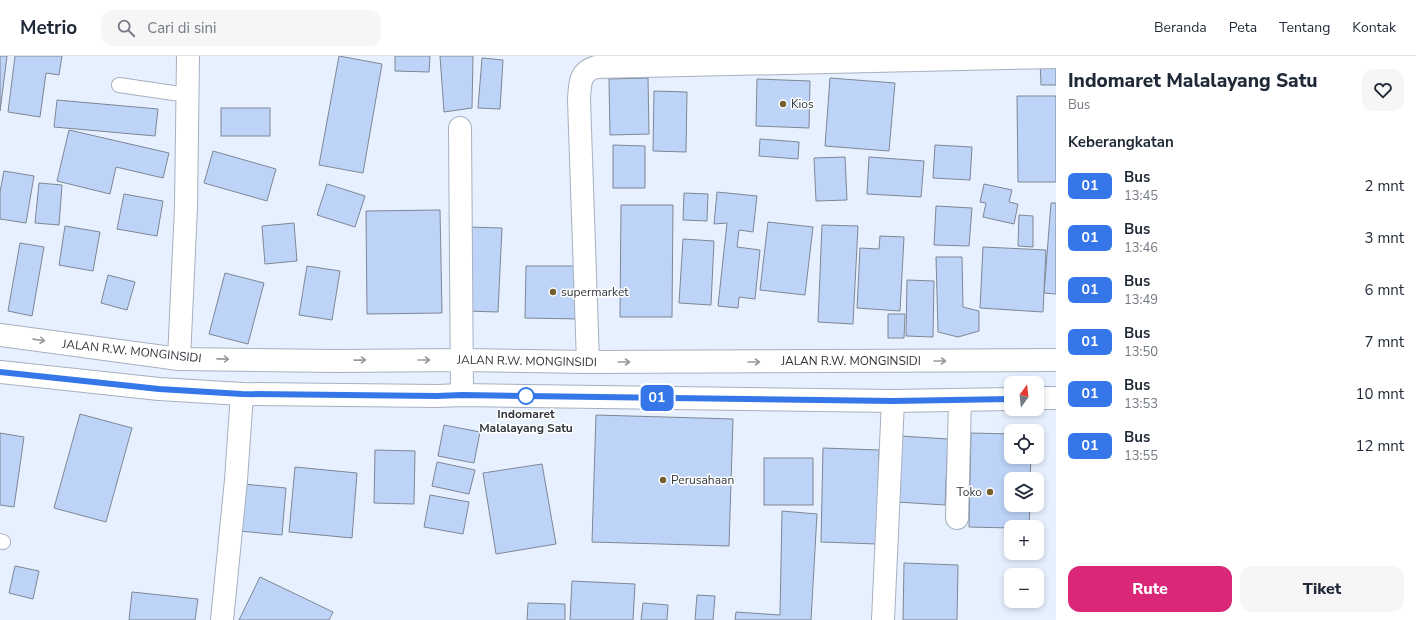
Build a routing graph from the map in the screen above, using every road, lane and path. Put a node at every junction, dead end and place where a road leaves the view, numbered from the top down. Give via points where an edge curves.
1 (188, 56) edge
2 (1056, 57) edge
3 (740, 60) edge
4 (596, 61) edge
5 (119, 85) dead end
6 (187, 95) junction
7 (460, 128) dead end
8 (0, 335) edge
9 (179, 359) junction
10 (462, 360) junction
11 (1056, 360) edge
12 (588, 362) junction
13 (0, 372) edge
14 (242, 394) junction
15 (462, 395) junction
16 (1044, 398) edge
17 (1056, 398) edge
18 (1004, 399) edge
19 (960, 400) junction
20 (893, 401) junction
21 (957, 518) dead end
22 (222, 620) edge
23 (883, 620) edge

1 - 6 main road
2 - 3 main road
3 - 4 main road
4 - 12 main road via 583,75 579,100
5 - 6 lane
6 - 9 main road via 186,207
7 - 10 main road
8 -> 9 main road, JALAN R.W. MONGINSIDI
9 -> 10 main road, JALAN R.W. MONGINSIDI
10 - 12 main road, JALAN R.W. MONGINSIDI
10 - 15 main road
12 -> 11 main road, JALAN R.W. MONGINSIDI
13 - 14 main road via 159,389
14 - 15 main road
14 - 22 main road
15 - 20 main road
16 - 17 main road
18 - 19 main road
19 - 20 main road
19 - 21 main road
20 - 23 main road

